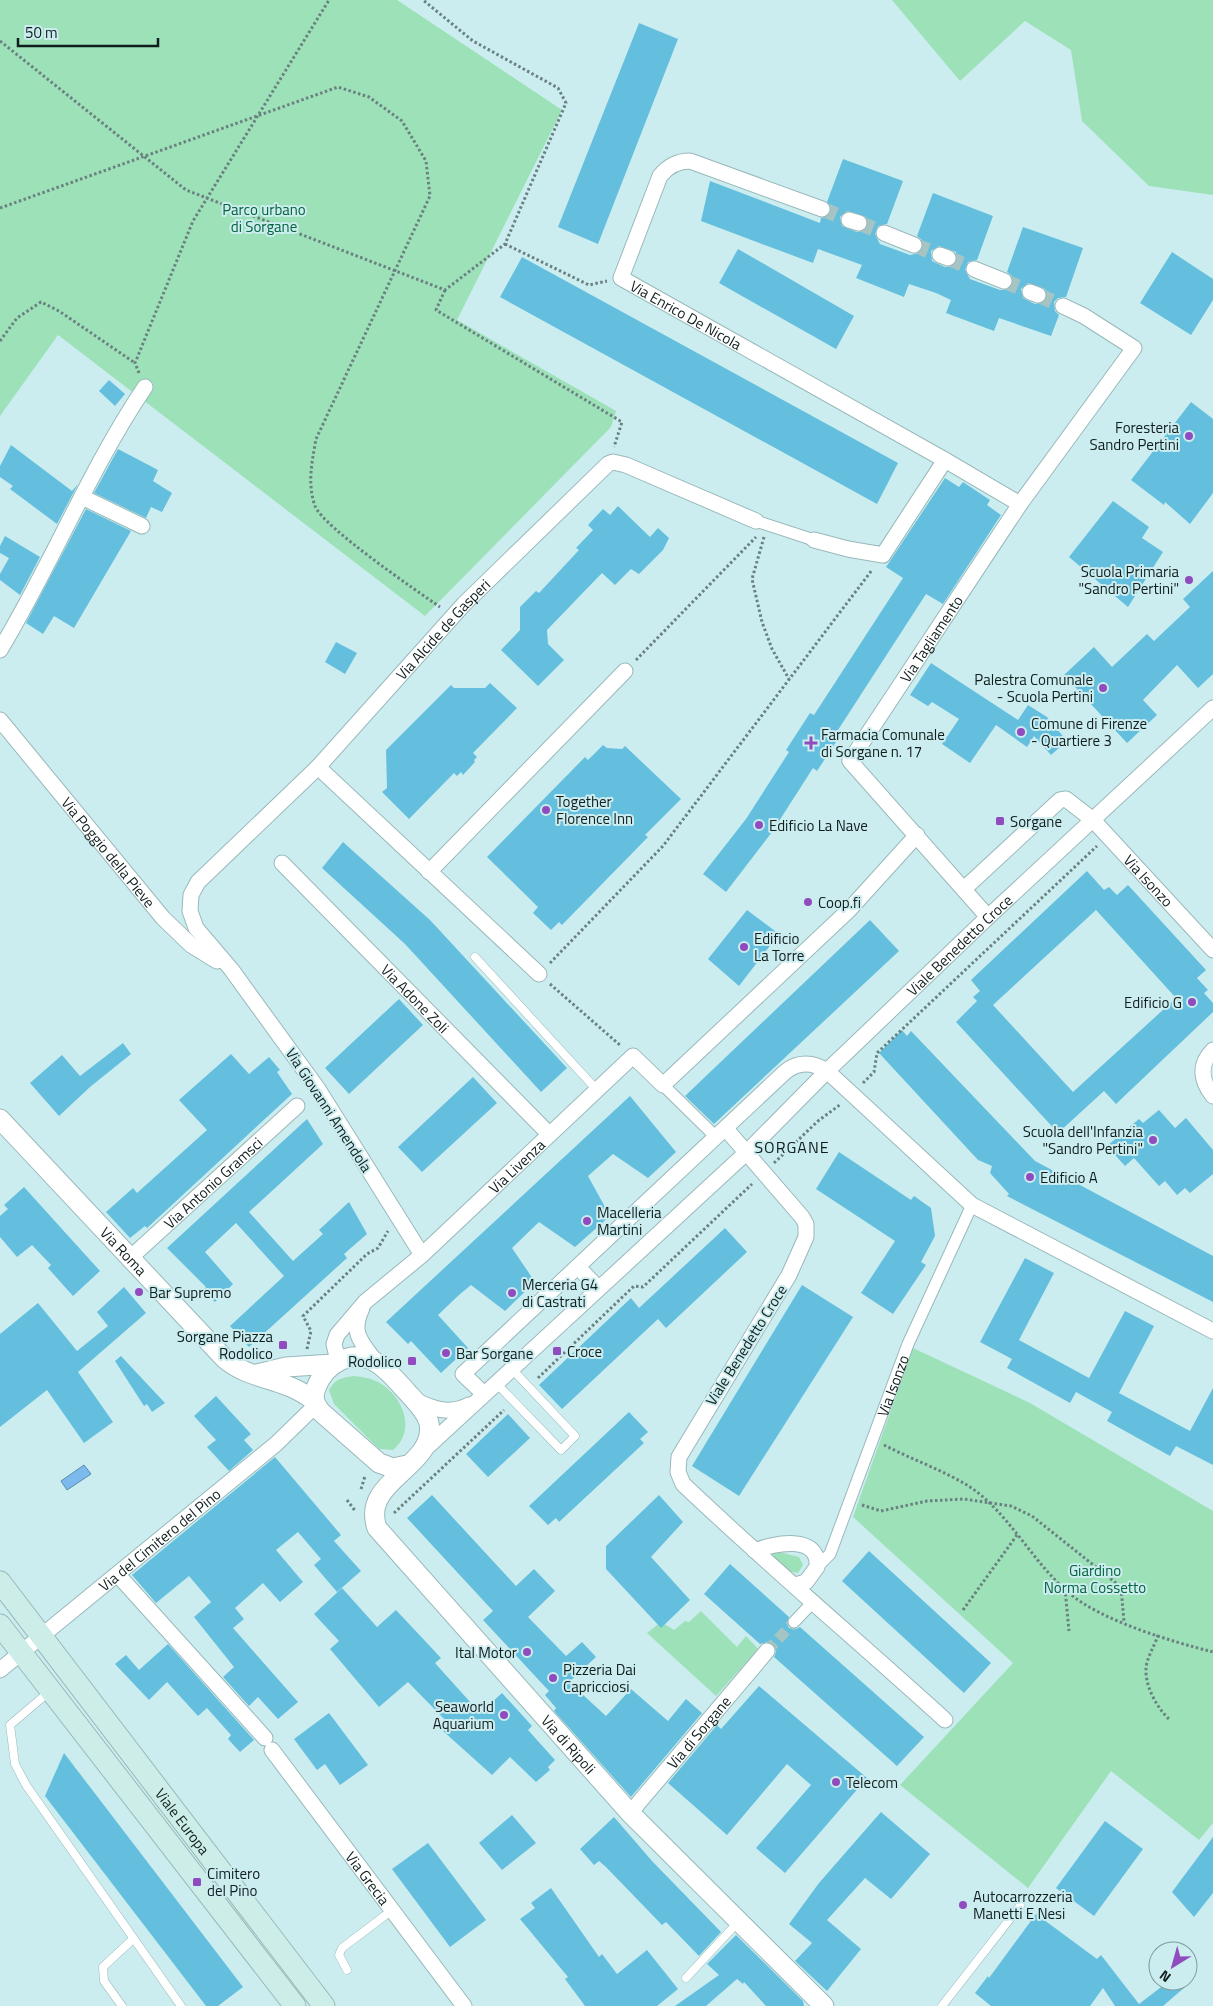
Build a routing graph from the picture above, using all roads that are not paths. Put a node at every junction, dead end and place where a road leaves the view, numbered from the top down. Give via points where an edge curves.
1 (822, 210) tunnel mouth
2 (884, 233) tunnel mouth
3 (914, 245) tunnel mouth
4 (974, 269) tunnel mouth
5 (1004, 281) tunnel mouth
6 (1063, 306) tunnel mouth
7 (145, 387) road end
8 (945, 460) junction
9 (82, 497) junction
10 (1020, 504) junction
11 (762, 523) joint
12 (142, 526) dead end
13 (814, 540) joint
14 (0, 650) edge
15 (625, 671) road end
16 (1213, 708) edge
17 (0, 720) edge
18 (318, 767) junction
19 (1092, 820) junction
20 (917, 835) junction
21 (282, 863) dead end
22 (429, 872) junction
23 (965, 888) junction
24 (988, 917) junction
25 (1211, 942) edge
26 (475, 957) dead end
27 (232, 969) junction
28 (539, 974) road end
29 (1213, 1050) edge
30 (827, 1071) junction
31 (663, 1085) junction
32 (597, 1090) junction
33 (1213, 1096) edge
34 (297, 1106) dead end
35 (0, 1119) edge
36 (721, 1133) junction
37 (549, 1134) junction
38 (746, 1153) junction
39 (972, 1206) junction
40 (422, 1255) junction
41 (130, 1258) junction
42 (578, 1267) junction
43 (598, 1288) junction
44 (365, 1302) junction
45 (1213, 1331) edge
46 (336, 1362) junction
47 (376, 1362) junction
48 (511, 1368) junction
49 (253, 1374) junction
50 (496, 1382) junction
51 (480, 1398) junction
52 (414, 1400) junction
53 (314, 1402) junction
54 (423, 1451) junction
55 (407, 1465) junction
56 (735, 1534) junction
57 (770, 1545) junction
58 (755, 1551) junction
59 (817, 1567) junction
60 (118, 1575) junction
61 (0, 1582) edge
62 (795, 1585) junction
63 (814, 1601) junction
64 (794, 1622) tunnel mouth
65 (0, 1625) edge
66 (41, 1637) junction
67 (768, 1651) tunnel mouth
68 (22, 1652) junction
69 (0, 1670) edge
70 (51, 1690) junction
71 (945, 1720) dead end
72 (630, 1813) junction
73 (1020, 1906) dead end
74 (391, 1911) junction
75 (739, 1921) junction
76 (133, 1938) junction
77 (347, 1970) dead end
78 (686, 1978) dead end
79 (295, 1997) edge
80 (122, 2006) edge
81 (181, 2006) edge
82 (324, 2006) edge
83 (464, 2006) edge
84 (824, 2006) edge
85 (942, 2006) edge

1 - 8 street, Via Enrico De Nicola via 690,161 676,164 666,168 660,176 622,278
2 - 3 street
4 - 5 street
6 - 10 street, Via Tagliamento via 1134,348
7 - 9 street via 118,427
8 - 10 street, Via Enrico De Nicola
8 - 13 street via 883,555
9 - 12 street
9 - 14 street via 28,604
10 - 20 street, Via Tagliamento via 850,761
11 - 13 street
11 - 18 street, Via Alcide de Gasperi via 626,465 608,464 452,617
15 - 22 street
16 - 19 street, Viale Benedetto Croce
17 - 27 street, Via Poggio della Pieve via 172,928 191,945
18 - 22 street
18 - 27 street, Via Alcide de Gasperi via 194,886 191,919 203,938
19 - 23 street via 1072,802 1060,800
19 - 24 street, Viale Benedetto Croce
19 - 25 street, Via Isonzo
20 - 23 street, Via Tagliamento
20 - 31 street via 849,910
21 - 37 street, Via Adone Zoli
22 - 28 street
23 - 24 street, Via Tagliamento
24 - 30 street, Viale Benedetto Croce
26 - 32 lane
27 - 40 street, Via Giovanni Amendola via 318,1089
29 - 33 street via 1202,1073 1202,1080
30 - 36 street via 812,1064 793,1066
30 - 38 street, Viale Benedetto Croce
30 - 39 street
31 - 32 street, Via Livenza via 633,1056
31 - 36 street
32 - 37 street, Via Livenza
34 - 41 street, Via Antonio Gramsci
35 - 41 street, Via Roma
36 - 38 street, Viale Benedetto Croce
36 - 42 street
37 - 40 street, Via Livenza
38 - 43 street, Viale Benedetto Croce
38 - 56 street, Viale Benedetto Croce via 802,1217 807,1231 789,1275 679,1457 678,1472 683,1484
39 - 45 street
39 - 59 street, Via Isonzo via 908,1344 830,1554
40 - 44 street, Via Livenza
41 - 49 street, Via Roma via 225,1359 239,1370
42 - 43 street
42 - 51 street via 463,1374
43 - 48 street, Viale Benedetto Croce
44 - 46 street, Via Livenza via 337,1335 334,1344
44 - 47 street, Via Livenza via 355,1325 356,1331
46 - 47 street via 351,1358
46 - 49 street
46 - 53 street via 321,1377
47 - 52 street
48 - 50 street, Viale Benedetto Croce
48 - 50 lane via 575,1436 561,1450
49 - 53 street, Via Roma via 283,1383
50 - 51 street, Viale Benedetto Croce
51 - 52 street, Viale Benedetto Croce via 464,1408 447,1411
51 - 54 street, Viale Benedetto Croce
52 - 54 street via 429,1426
53 - 55 street via 321,1412 379,1463 393,1468
53 - 60 street, Via del Cimitero del Pino via 276,1444
54 - 55 street
55 - 72 street, Via di Ripoli via 384,1489 376,1505 374,1517 377,1528
56 - 57 street, Viale Benedetto Croce
56 - 58 street, Viale Benedetto Croce
57 - 58 street, Viale Benedetto Croce
57 - 59 street, Viale Benedetto Croce via 800,1545 815,1555
58 - 62 street, Viale Benedetto Croce
59 - 62 street via 806,1582
60 - 66 street, Via del Cimitero del Pino
60 - 74 street, Via Grecia via 268,1744
61 - 66 main road, Viale Europa
62 - 63 street, Viale Benedetto Croce
63 - 64 street
63 - 71 street, Viale Benedetto Croce
65 - 68 main road, Viale Europa
66 - 68 street, Via del Cimitero del Pino
66 - 79 main road, Viale Europa
67 - 72 street, Via di Sorgane
68 - 69 street, Via del Cimitero del Pino
68 - 70 main road, Viale Europa
70 - 76 lane via 10,1725 15,1764
70 - 79 main road, Viale Europa
72 - 75 street, Via di Ripoli
73 - 85 lane
74 - 77 lane via 342,1948 339,1955
74 - 83 street, Via Grecia
75 - 78 lane
75 - 84 street, Via di Ripoli
76 - 80 lane via 103,1967 104,1981
76 - 81 lane
79 - 82 main road, Viale Europa

